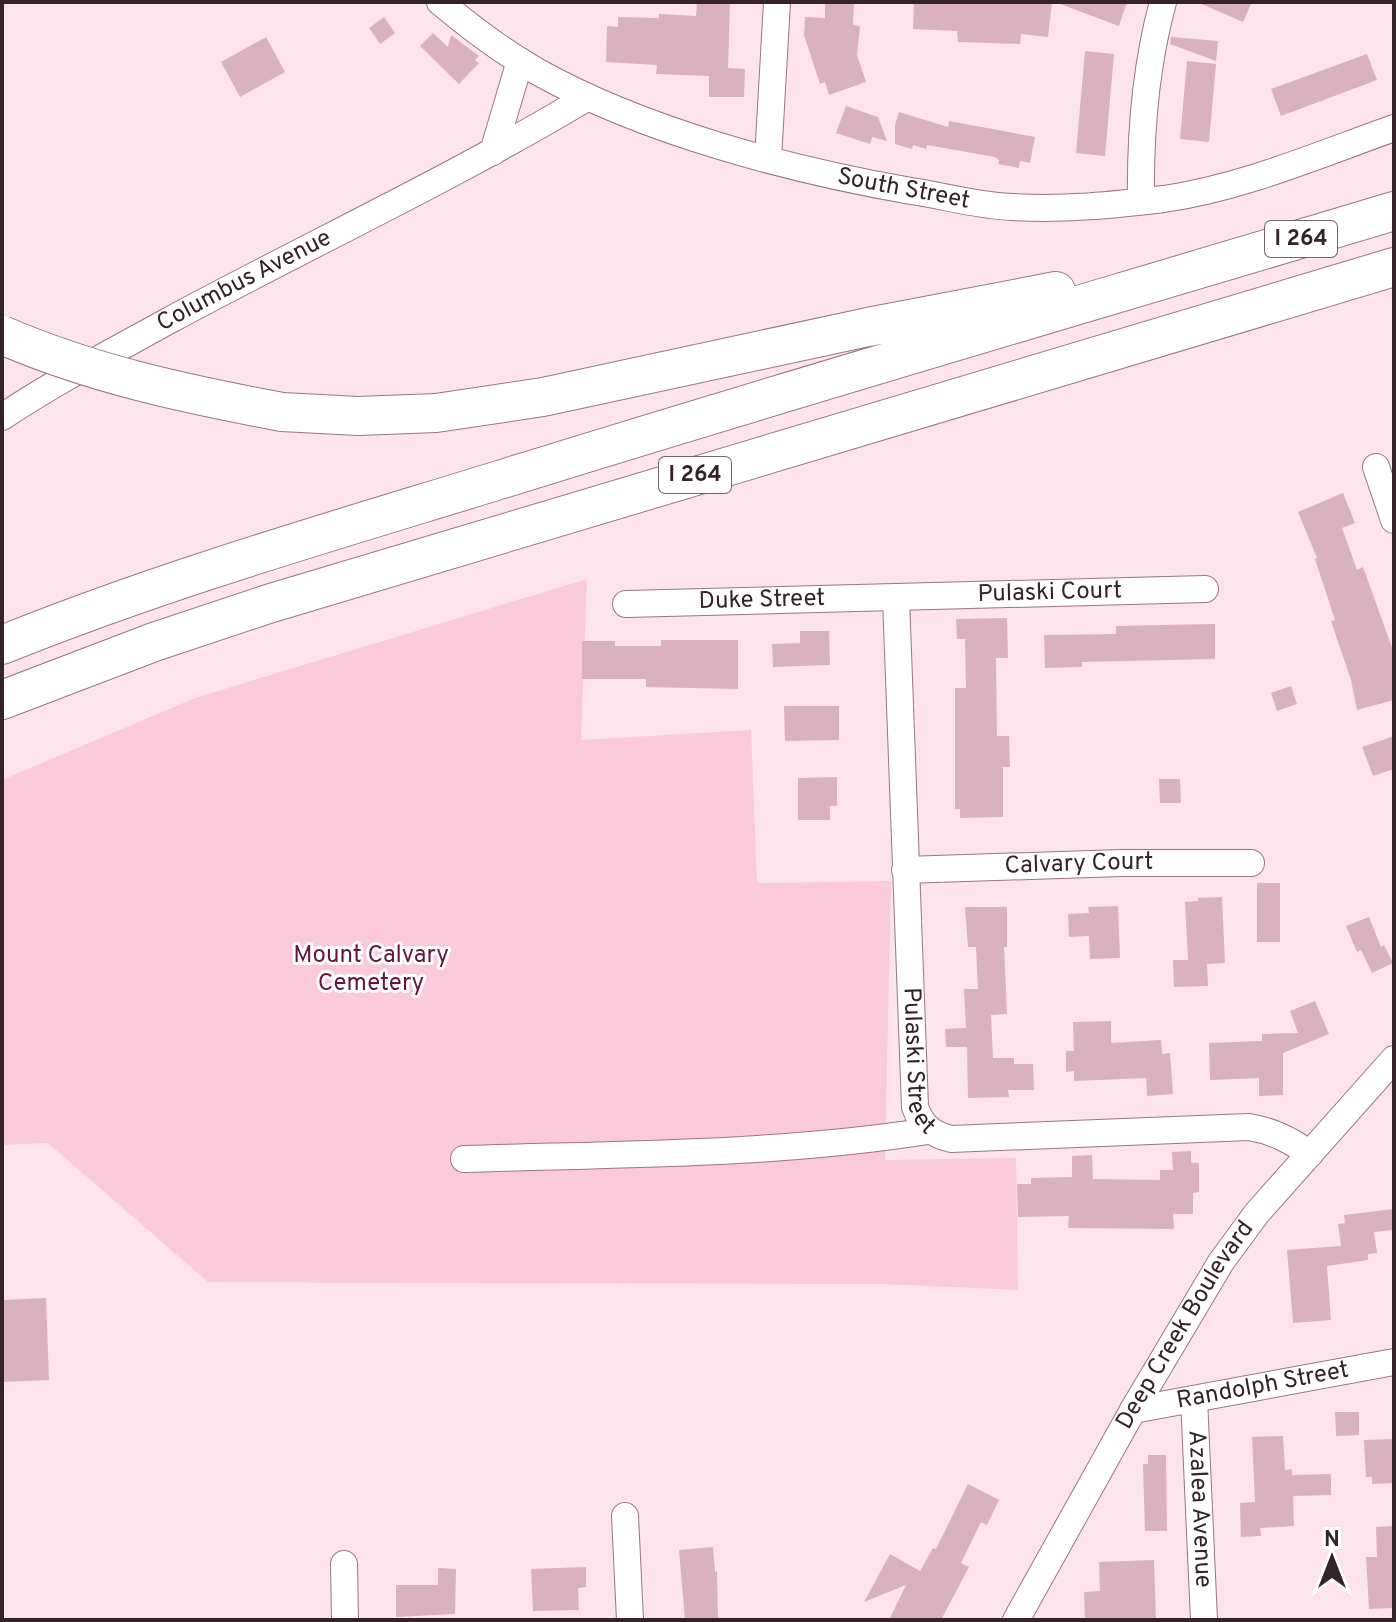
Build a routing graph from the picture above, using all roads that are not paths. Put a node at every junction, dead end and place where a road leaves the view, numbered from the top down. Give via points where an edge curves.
1 (440, 2) edge
2 (777, 2) edge
3 (1163, 2) edge
4 (520, 61) junction
5 (588, 97) junction
6 (1394, 128) edge
7 (493, 152) junction
8 (768, 159) junction
9 (1141, 201) junction
10 (1394, 211) edge
11 (1209, 266) junction
12 (1394, 267) edge
13 (2, 335) edge
14 (2, 417) edge
15 (1376, 467) dead end
16 (1394, 520) edge
17 (1205, 589) dead end
18 (896, 598) junction
19 (626, 604) dead end
20 (2, 645) edge
21 (2, 700) edge
22 (1251, 863) dead end
23 (905, 870) junction
24 (1394, 1059) edge
25 (928, 1131) junction
26 (1310, 1154) junction
27 (464, 1159) dead end
28 (1394, 1362) edge
29 (1194, 1399) junction
30 (1133, 1410) junction
31 (625, 1516) dead end
32 (344, 1564) dead end
33 (345, 1620) edge
34 (630, 1620) edge
35 (1016, 1620) edge
36 (1204, 1620) edge

1 - 4 street, South Street
2 - 8 street
3 - 9 street via 1145,87
4 - 5 street, South Street
4 - 7 street
5 - 7 street, Columbus Avenue
5 - 8 street, South Street
6 - 9 street, South Street via 1238,185
7 - 14 street, Columbus Avenue via 135,339
8 - 9 street, South Street via 1010,207
10 - 11 highway, I 264
11 - 13 highway, bridge via 992,301 543,397 436,413 282,412 123,378
11 - 20 highway, I 264 via 242,560
12 - 21 highway, I 264 via 268,604
15 - 16 street
17 - 18 street, Pulaski Court
18 - 19 street, Duke Street
18 - 23 street, Pulaski Street
22 - 23 street, Calvary Court
23 - 25 street, Pulaski Street via 915,1107
24 - 26 street, Deep Creek Boulevard
25 - 26 street, Pulaski Street via 951,1139 1249,1127 1290,1140
25 - 27 street via 783,1148
26 - 30 street, Deep Creek Boulevard via 1221,1262
28 - 29 street, Randolph Street
29 - 30 street, Randolph Street
29 - 36 street, Azalea Avenue
30 - 35 street, Deep Creek Boulevard
31 - 34 street
32 - 33 street

